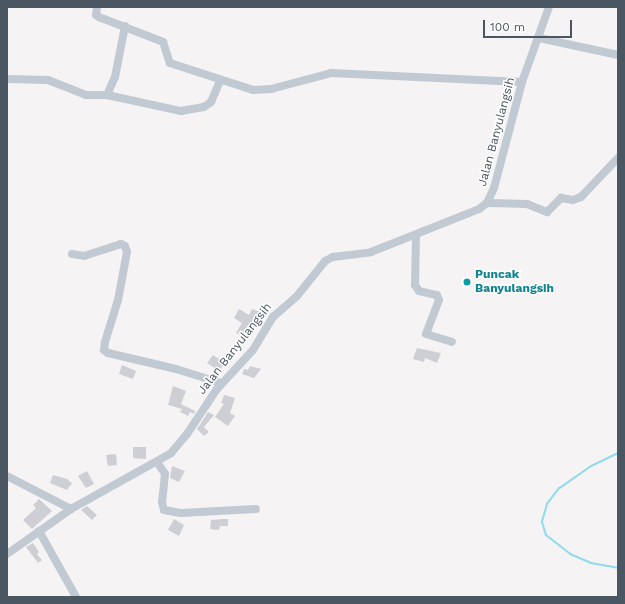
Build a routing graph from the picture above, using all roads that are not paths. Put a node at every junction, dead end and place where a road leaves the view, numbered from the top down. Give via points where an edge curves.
1 (97, 7) edge
2 (550, 7) edge
3 (125, 26) junction
4 (540, 38) junction
5 (618, 55) edge
6 (7, 79) edge
7 (220, 81) junction
8 (522, 82) junction
9 (107, 95) junction
10 (618, 158) edge
11 (487, 203) junction
12 (416, 235) junction
13 (72, 254) dead end
14 (452, 342) dead end
15 (221, 383) junction
16 (157, 462) junction
17 (7, 476) edge
18 (256, 508) dead end
19 (71, 509) junction
20 (39, 532) junction
21 (7, 554) edge
22 (76, 597) edge

1 - 3 street via 96,15
2 - 4 street, Jalan Banyulangsih
3 - 7 street via 163,42 170,63
3 - 9 street via 115,77
4 - 5 street
4 - 8 street, Jalan Banyulangsih
6 - 9 street via 48,80 86,95
7 - 8 street via 253,90 271,89 331,73
7 - 9 street via 211,102 193,110 160,108
8 - 11 street, Jalan Banyulangsih via 494,188
10 - 11 street via 581,197 573,200 561,198 547,212 527,204
11 - 12 street, Jalan Banyulangsih
12 - 14 street via 415,285 419,291 432,293 439,298 426,334
12 - 15 street, Jalan Banyulangsih via 364,255 338,256 325,261 297,296 273,317 253,350
13 - 15 street via 84,256 121,244 125,246 127,252 118,300 104,350
15 - 16 street, Jalan Banyulangsih via 180,443
16 - 18 street via 165,474 162,502 164,510 181,513
16 - 19 street, Jalan Banyulangsih
17 - 19 street
19 - 20 street, Jalan Banyulangsih
20 - 21 street, Jalan Banyulangsih
20 - 22 street

